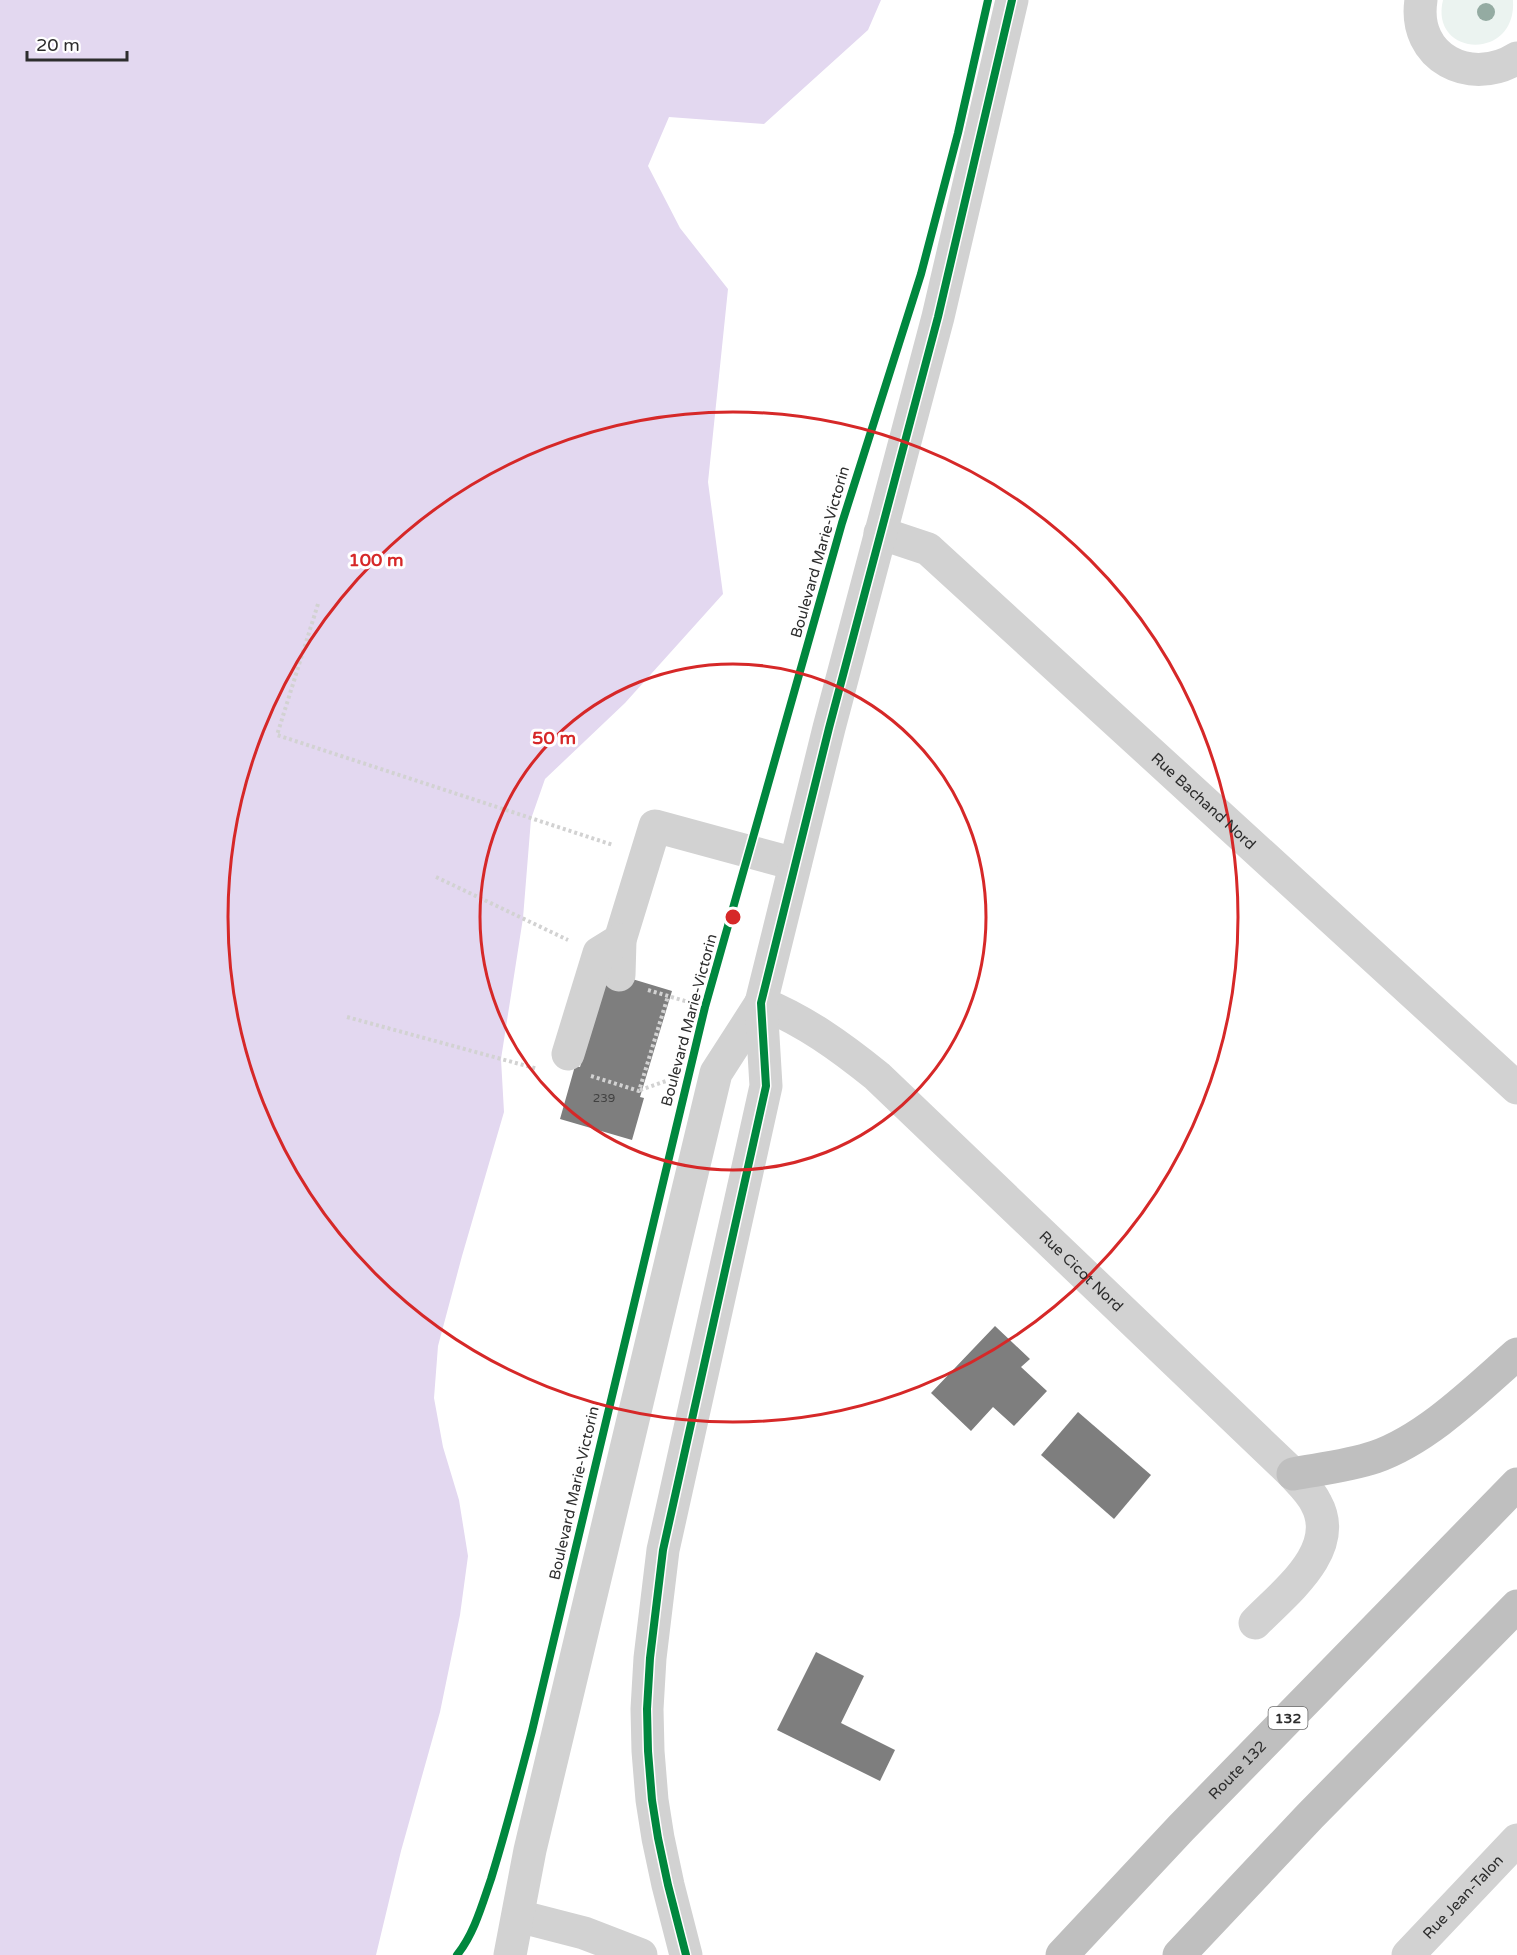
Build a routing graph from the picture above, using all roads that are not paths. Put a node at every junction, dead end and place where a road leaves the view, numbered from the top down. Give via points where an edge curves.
1 (1012, 0) edge
2 (1421, 0) edge
3 (1517, 58) edge
4 (880, 533) junction
5 (795, 864) junction
6 (620, 940) junction
7 (619, 975) dead end
8 (761, 1003) junction
9 (576, 1064) road end
10 (1517, 1088) edge
11 (1517, 1354) edge
12 (1293, 1474) junction
13 (1517, 1485) edge
14 (1517, 1606) edge
15 (1255, 1623) dead end
16 (1517, 1840) edge
17 (1226, 1904) junction
18 (518, 1916) junction
19 (510, 1955) edge
20 (640, 1955) edge
21 (686, 1955) edge
22 (1062, 1955) edge
23 (1179, 1955) edge
24 (1193, 1955) edge
25 (1408, 1955) edge

1 - 4 street via 938,317
2 - 3 street via 1424,34 1445,60 1475,70 1497,68
4 - 5 street
4 - 10 street, Rue Bachand Nord via 928,549
5 - 6 street via 655,826
5 - 8 street
6 - 7 street
6 - 9 street via 598,953
8 - 12 street, Rue Cicot Nord via 800,1021 877,1076
8 - 18 street via 716,1073 530,1850
8 - 21 street via 766,1086 668,1526 650,1658 647,1719 652,1800
11 - 12 highway via 1443,1417 1393,1449 1356,1462
12 - 15 street, Rue Cicot Nord via 1316,1503 1323,1524 1320,1544 1311,1564
13 - 22 highway, Route 132 / 132 via 1180,1828
14 - 17 highway
16 - 25 street, Rue Jean-Talon
17 - 23 highway
17 - 24 highway
18 - 19 street
18 - 20 street via 584,1933

